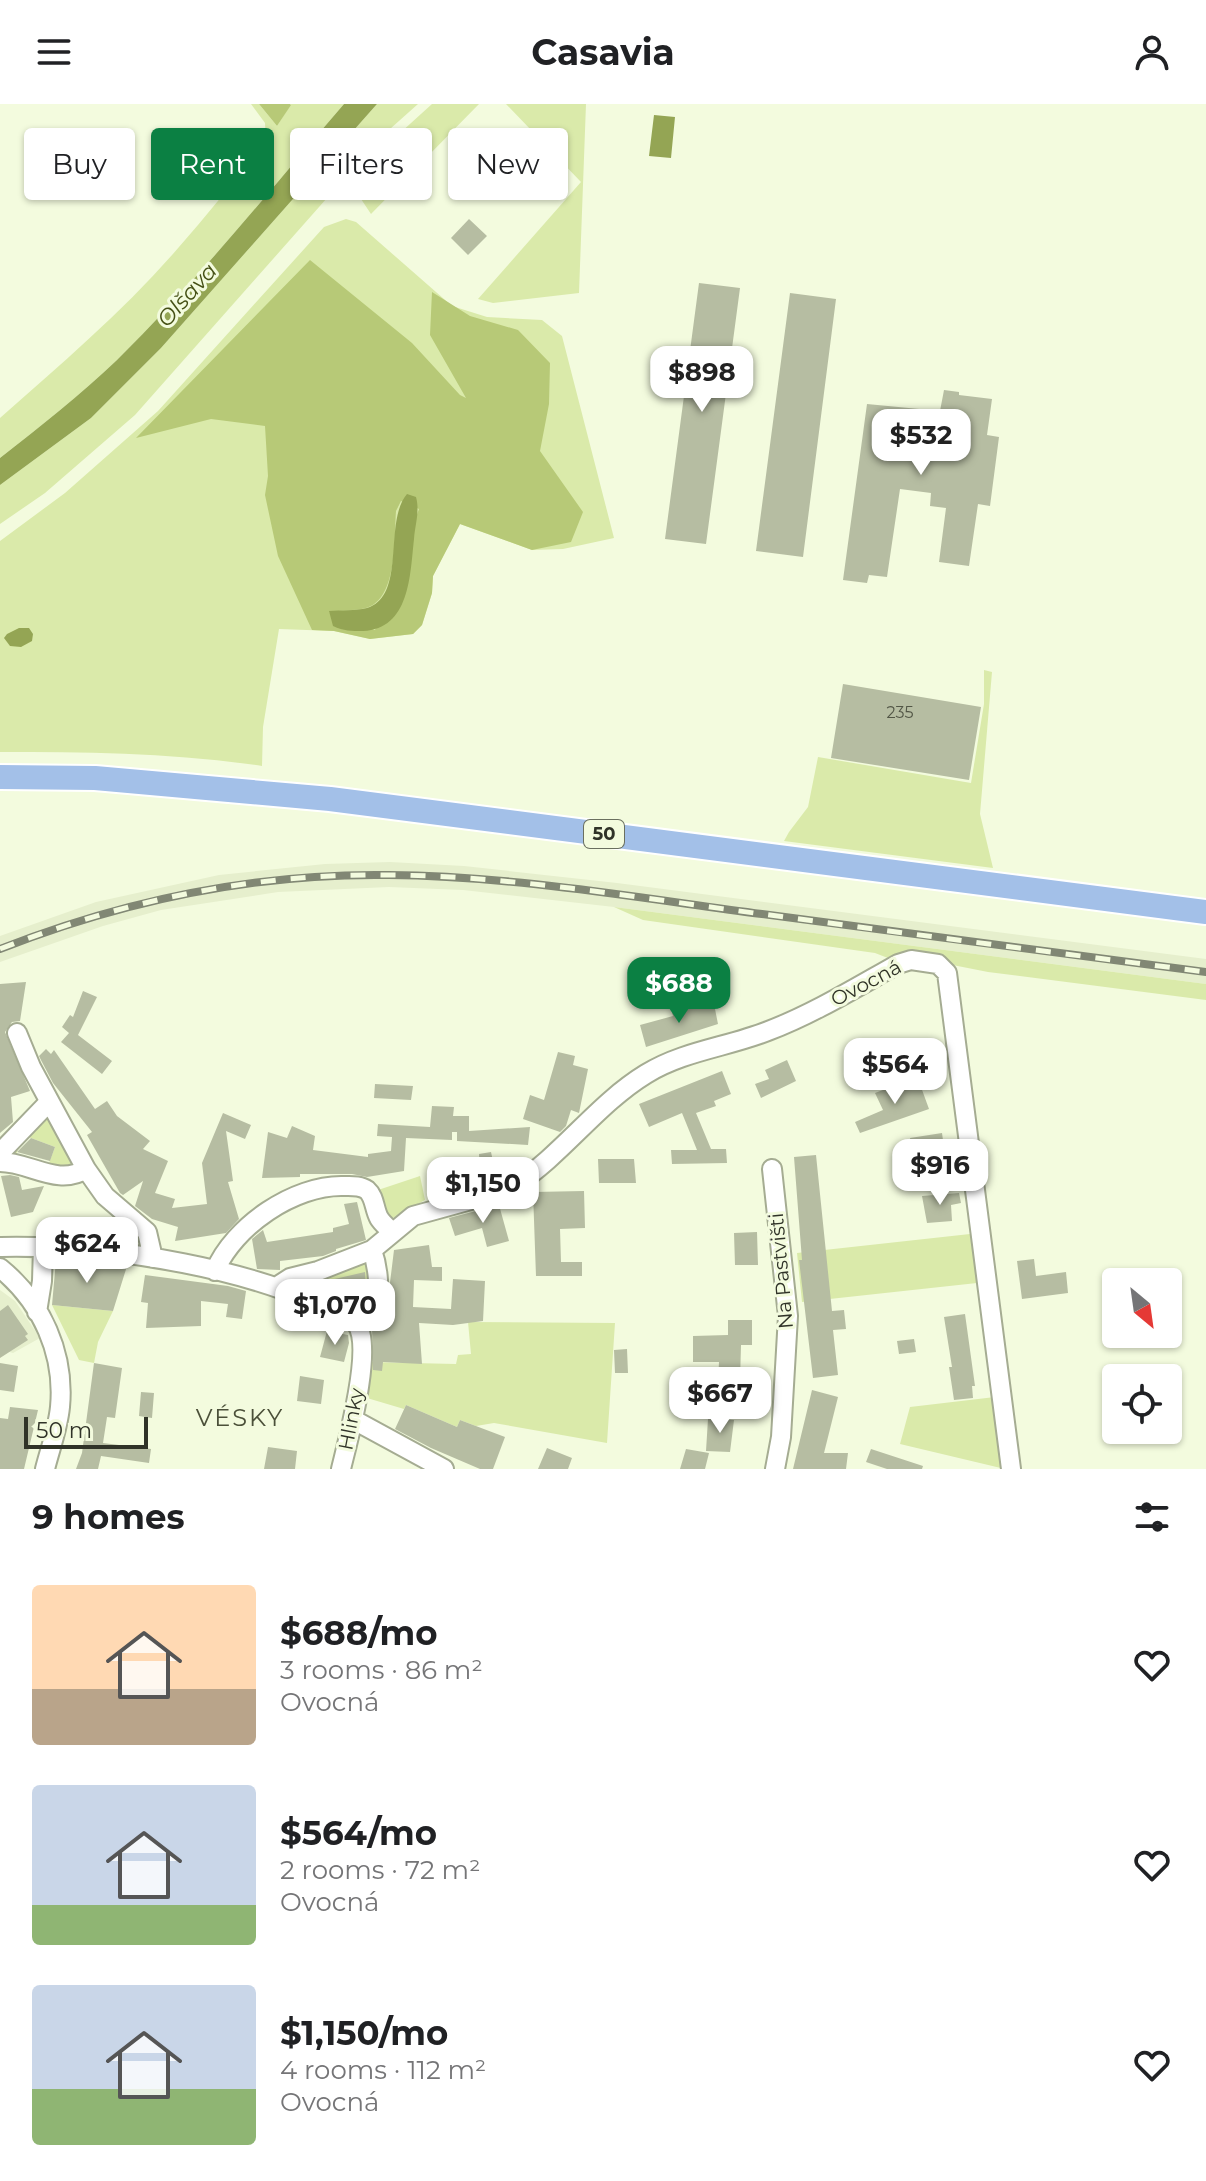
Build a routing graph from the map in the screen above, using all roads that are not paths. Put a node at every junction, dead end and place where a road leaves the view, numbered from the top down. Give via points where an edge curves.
1 (0, 777) edge
2 (1206, 912) edge
3 (17, 1033) dead end
4 (49, 1102) junction
5 (0, 1153) edge
6 (0, 1162) edge
7 (86, 1169) junction
8 (772, 1169) dead end
9 (392, 1232) junction
10 (0, 1242) edge
11 (43, 1247) junction
12 (372, 1250) junction
13 (153, 1258) junction
14 (0, 1268) edge
15 (215, 1271) junction
16 (276, 1287) junction
17 (37, 1312) junction
18 (356, 1323) junction
19 (354, 1420) junction
20 (45, 1469) edge
21 (341, 1469) edge
22 (444, 1469) edge
23 (775, 1469) edge
24 (1011, 1469) edge

1 - 2 main road, 50 via 111,779 316,797
3 - 4 street
4 - 5 street
4 - 7 street
6 - 7 street via 62,1177
7 - 13 street via 105,1196 147,1232
8 - 23 street, Na Pastvišti via 788,1316
9 - 12 street, Ovocná
9 - 15 street via 364,1189 322,1187 274,1206 225,1251
9 - 24 street, Ovocná via 421,1213 515,1185 655,1069 798,1019 898,964 938,964 947,973
10 - 11 street
11 - 13 street
11 - 17 street
12 - 16 street
12 - 18 street via 377,1300
13 - 15 street
14 - 17 street
15 - 16 street
16 - 18 street
17 - 20 street via 55,1347 60,1386
18 - 19 street, Hlinky via 362,1336
19 - 21 street, Hlinky
19 - 22 street

